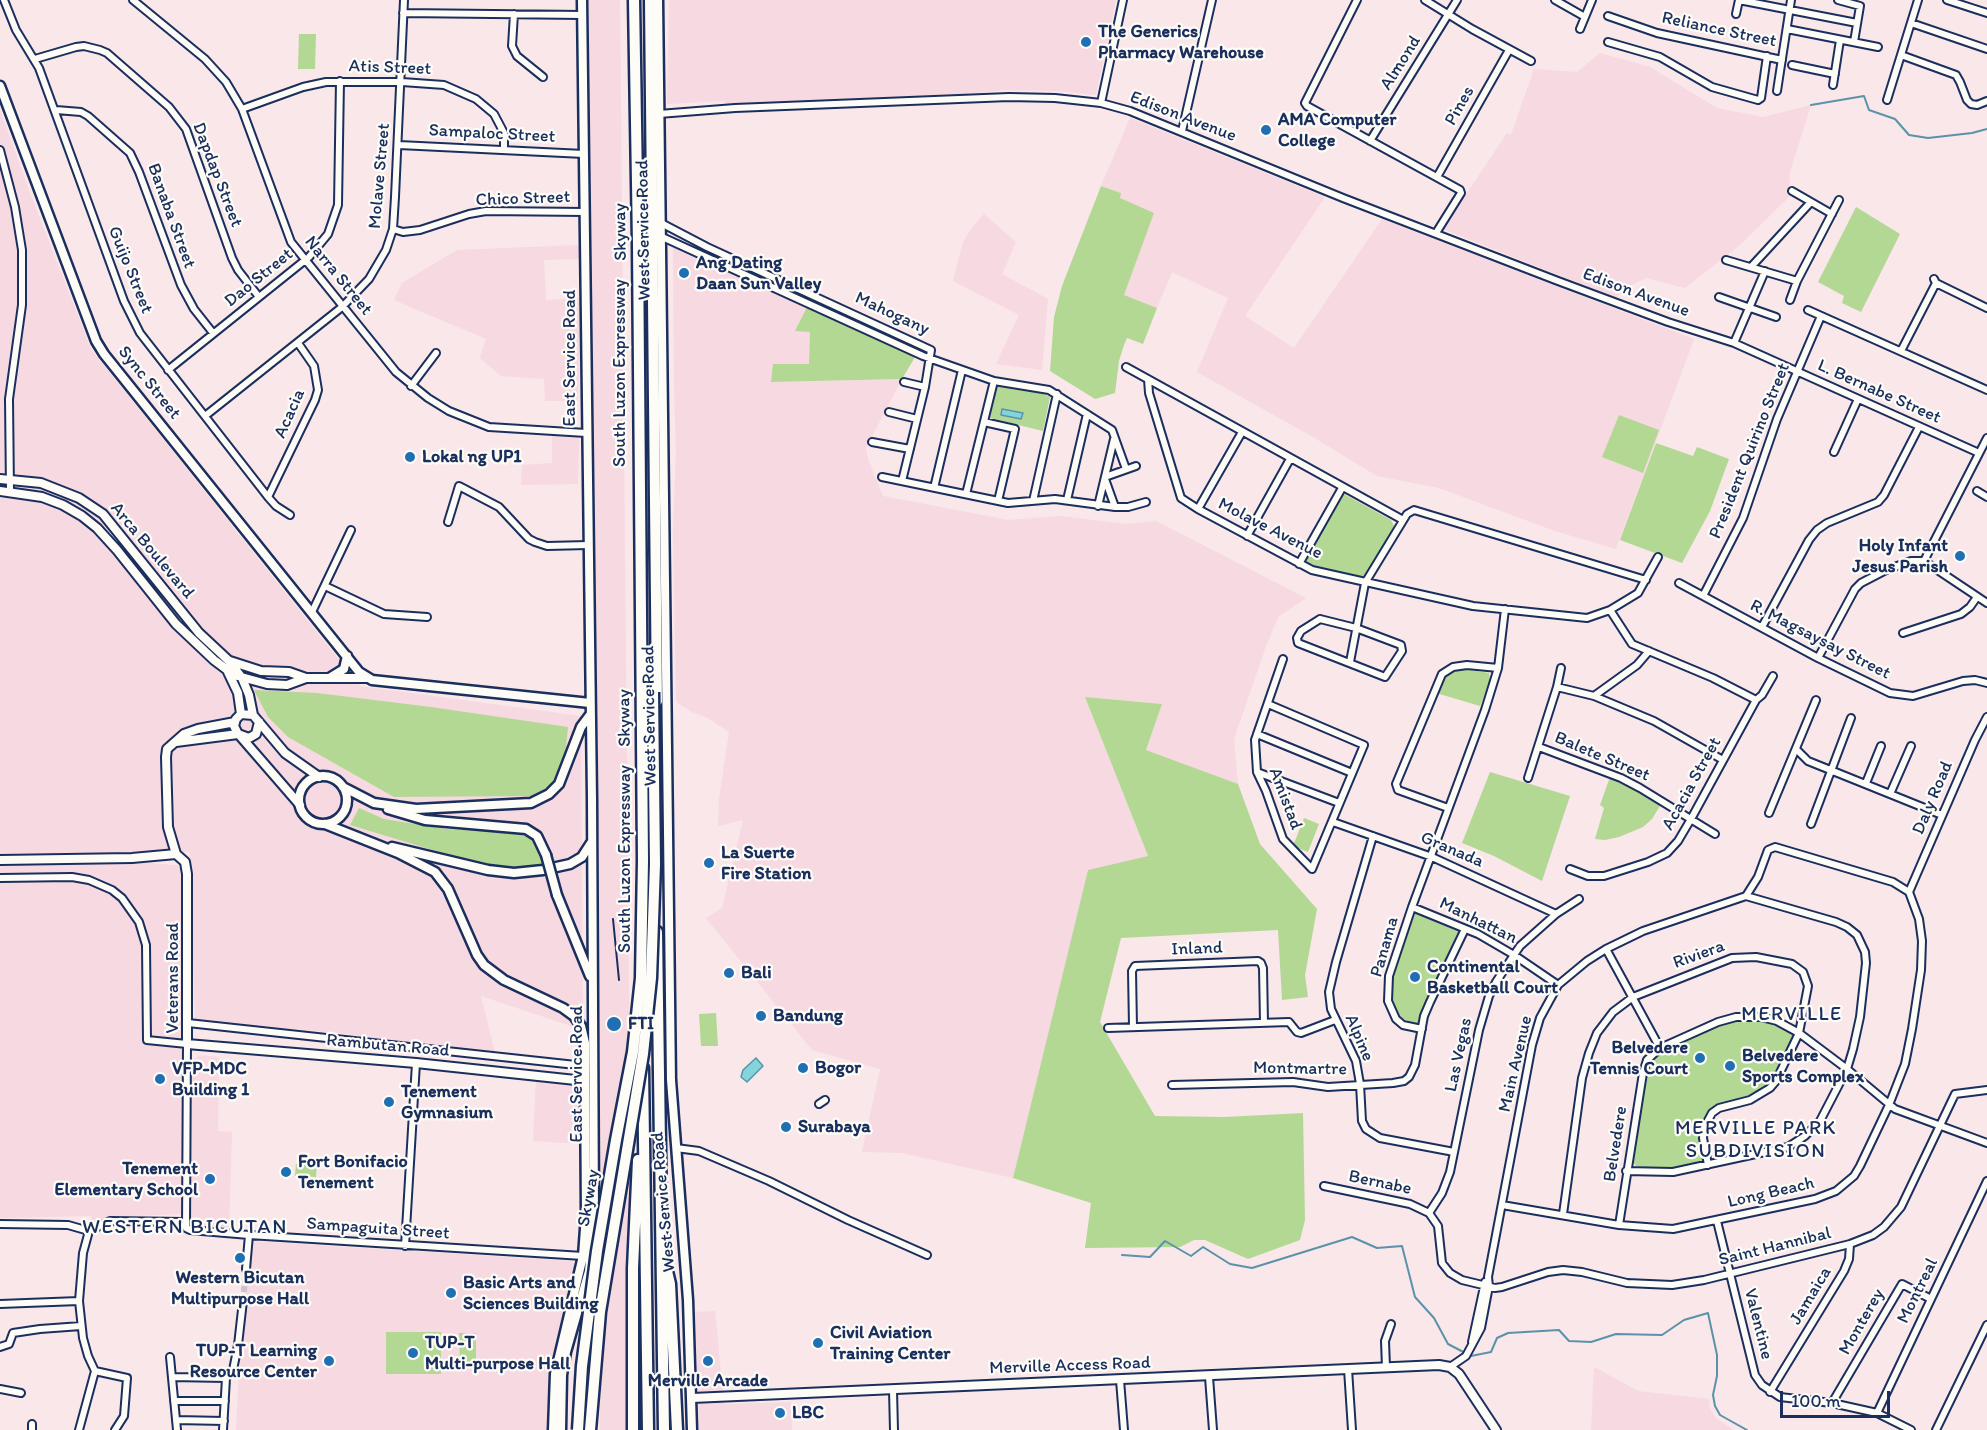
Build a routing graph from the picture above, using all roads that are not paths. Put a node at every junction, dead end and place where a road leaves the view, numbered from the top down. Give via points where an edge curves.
1 (4, 0) edge
2 (133, 0) edge
3 (404, 0) edge
4 (582, 0) edge
5 (632, 0) edge
6 (647, 0) edge
7 (658, 0) edge
8 (1123, 0) edge
9 (1212, 0) edge
10 (1357, 0) edge
11 (1425, 0) edge
12 (1457, 0) edge
13 (1555, 0) edge
14 (1592, 0) edge
15 (1739, 0) edge
16 (1791, 0) edge
17 (1838, 0) edge
18 (1918, 0) edge
19 (1947, 0) edge
20 (1772, 3) edge
21 (1790, 9) junction
22 (403, 13) junction
23 (1987, 13) edge
24 (514, 14) junction
25 (1448, 14) junction
26 (1736, 14) dead end
27 (582, 15) junction
28 (1608, 16) dead end
29 (1585, 17) junction
30 (1857, 23) junction
31 (1911, 23) junction
32 (1580, 29) dead end
33 (1787, 29) junction
34 (1840, 39) junction
35 (1608, 42) dead end
36 (1854, 42) junction
37 (1878, 47) dead end
38 (1987, 49) edge
39 (1509, 50) junction
40 (1901, 55) junction
41 (1767, 56) junction
42 (35, 59) junction
43 (1782, 60) junction
44 (1531, 61) dead end
45 (1792, 65) dead end
46 (1835, 74) junction
47 (543, 77) dead end
48 (340, 81) junction
49 (402, 82) junction
50 (1833, 85) dead end
51 (0, 87) edge
52 (1777, 92) dead end
53 (1887, 100) dead end
54 (1987, 101) edge
55 (1101, 103) junction
56 (56, 110) junction
57 (242, 110) junction
58 (659, 114) junction
59 (1182, 131) junction
60 (1370, 141) junction
61 (399, 145) junction
62 (504, 149) junction
63 (0, 150) edge
64 (584, 154) junction
65 (1437, 177) junction
66 (1792, 191) dead end
67 (1839, 200) dead end
68 (1810, 203) junction
69 (585, 212) junction
70 (1832, 214) junction
71 (661, 223) junction
72 (393, 229) junction
73 (1436, 233) junction
74 (660, 236) junction
75 (702, 245) junction
76 (698, 253) junction
77 (305, 260) junction
78 (1726, 260) dead end
79 (1751, 267) junction
80 (1765, 271) junction
81 (1797, 280) junction
82 (259, 297) junction
83 (1719, 297) dead end
84 (1790, 300) dead end
85 (342, 307) junction
86 (1749, 308) junction
87 (1987, 308) edge
88 (1808, 310) dead end
89 (1821, 316) junction
90 (1776, 317) dead end
91 (213, 333) junction
92 (906, 337) junction
93 (298, 343) junction
94 (1734, 343) junction
95 (902, 346) junction
96 (1901, 351) junction
97 (436, 353) dead end
98 (932, 358) junction
99 (1768, 358) joint
100 (1126, 367) dead end
101 (168, 370) junction
102 (962, 370) junction
103 (1798, 372) junction
104 (1148, 379) junction
105 (994, 381) junction
106 (904, 382) dead end
107 (411, 386) junction
108 (925, 387) junction
109 (1987, 390) edge
110 (1057, 394) junction
111 (1858, 399) junction
112 (889, 412) dead end
113 (1087, 414) junction
114 (205, 416) junction
115 (917, 419) junction
116 (984, 422) junction
117 (1919, 427) junction
118 (1242, 432) junction
119 (586, 433) junction
120 (1114, 437) junction
121 (1987, 438) edge
122 (872, 442) dead end
123 (910, 449) junction
124 (1834, 452) dead end
125 (1978, 453) junction
126 (1290, 459) junction
127 (1136, 466) dead end
128 (1126, 469) junction
129 (882, 477) dead end
130 (11, 478) junction
131 (1105, 478) junction
132 (0, 479) edge
133 (902, 481) junction
134 (934, 488) junction
135 (1342, 488) junction
136 (10, 491) junction
137 (1977, 491) dead end
138 (0, 492) edge
139 (966, 494) junction
140 (268, 497) junction
141 (1987, 497) edge
142 (1067, 500) junction
143 (998, 501) junction
144 (1033, 501) junction
145 (1146, 502) dead end
146 (1098, 506) junction
147 (1115, 507) junction
148 (1198, 509) junction
149 (290, 515) dead end
150 (1402, 520) junction
151 (448, 522) dead end
152 (351, 530) dead end
153 (1247, 536) junction
154 (588, 545) junction
155 (1658, 557) dead end
156 (1924, 561) junction
157 (1299, 564) junction
158 (1646, 580) junction
159 (1365, 583) junction
160 (1679, 583) dead end
161 (325, 586) junction
162 (1703, 596) junction
163 (1977, 597) junction
164 (1987, 603) edge
165 (1505, 609) junction
166 (1610, 610) junction
167 (312, 612) junction
168 (427, 617) dead end
169 (1762, 627) junction
170 (1356, 628) junction
171 (1903, 633) dead end
172 (1648, 651) junction
173 (347, 657) junction
174 (1818, 658) junction
175 (1283, 659) dead end
176 (229, 661) junction
177 (1350, 662) junction
178 (1498, 668) junction
179 (1561, 668) dead end
180 (228, 671) junction
181 (1773, 676) dead end
182 (331, 677) junction
183 (242, 678) junction
184 (306, 678) junction
185 (368, 678) junction
186 (1987, 683) edge
187 (1557, 687) junction
188 (1594, 696) junction
189 (1756, 700) junction
190 (1816, 700) dead end
191 (590, 703) junction
192 (1268, 704) junction
193 (241, 714) junction
194 (253, 715) junction
195 (590, 715) junction
196 (1987, 717) edge
197 (1851, 718) dead end
198 (235, 722) junction
199 (259, 722) junction
200 (1257, 734) junction
201 (239, 735) junction
202 (175, 742) junction
203 (1881, 746) dead end
204 (1911, 746) dead end
205 (1539, 747) junction
206 (1796, 749) junction
207 (1723, 760) junction
208 (1832, 770) junction
209 (1257, 772) junction
210 (1352, 773) junction
211 (319, 777) junction
212 (1528, 778) dead end
213 (1866, 783) junction
214 (343, 787) junction
215 (1890, 794) junction
216 (374, 803) junction
217 (1339, 804) junction
218 (300, 805) junction
219 (1448, 808) junction
220 (1769, 813) dead end
221 (1942, 815) junction
222 (1691, 819) junction
223 (1332, 822) junction
224 (325, 824) junction
225 (1811, 824) dead end
226 (1715, 834) dead end
227 (1373, 836) junction
228 (592, 838) junction
229 (374, 843) junction
230 (176, 854) junction
231 (1432, 857) junction
232 (0, 860) edge
233 (1570, 869) dead end
234 (0, 878) edge
235 (1909, 892) junction
236 (1746, 896) junction
237 (1579, 899) dead end
238 (1412, 908) junction
239 (1556, 914) junction
240 (1465, 929) junction
241 (1606, 949) junction
242 (1514, 955) junction
243 (593, 982) junction
244 (1558, 985) junction
245 (1633, 997) junction
246 (1335, 1020) junction
247 (188, 1023) junction
248 (1264, 1023) junction
249 (1133, 1027) junction
250 (1108, 1028) dead end
251 (1422, 1029) junction
252 (1799, 1033) junction
253 (643, 1042) junction
254 (187, 1044) junction
255 (1660, 1048) junction
256 (416, 1063) junction
257 (585, 1066) junction
258 (1847, 1069) junction
259 (585, 1081) junction
260 (1360, 1084) junction
261 (1172, 1085) dead end
262 (1987, 1090) edge
263 (825, 1100) dead end
264 (819, 1104) dead end
265 (1889, 1105) junction
266 (1940, 1126) junction
267 (1987, 1143) edge
268 (676, 1148) junction
269 (1454, 1152) junction
270 (1708, 1165) junction
271 (1626, 1171) junction
272 (1987, 1181) edge
273 (1324, 1186) dead end
274 (1502, 1205) junction
275 (1429, 1213) junction
276 (1563, 1214) junction
277 (1717, 1221) junction
278 (184, 1222) junction
279 (0, 1224) edge
280 (1619, 1225) junction
281 (89, 1231) junction
282 (249, 1235) junction
283 (1850, 1244) junction
284 (405, 1246) junction
285 (660, 1253) junction
286 (927, 1254) dead end
287 (583, 1256) junction
288 (246, 1269) tunnel mouth
289 (1730, 1274) junction
290 (1486, 1285) junction
291 (1931, 1299) junction
292 (80, 1301) junction
293 (243, 1301) tunnel mouth
294 (0, 1304) edge
295 (1391, 1324) dead end
296 (1987, 1325) edge
297 (81, 1326) junction
298 (0, 1347) edge
299 (171, 1357) dead end
300 (1450, 1367) junction
301 (1386, 1368) junction
302 (1348, 1369) junction
303 (95, 1371) junction
304 (172, 1377) junction
305 (1209, 1377) junction
306 (226, 1378) junction
307 (1120, 1380) junction
308 (0, 1389) edge
309 (893, 1390) junction
310 (1770, 1392) junction
311 (21, 1393) dead end
312 (692, 1398) junction
313 (174, 1401) junction
314 (225, 1401) junction
315 (1832, 1403) junction
316 (1876, 1413) junction
317 (177, 1420) junction
318 (224, 1421) junction
319 (79, 1430) edge
320 (114, 1430) edge
321 (177, 1430) edge
322 (224, 1430) edge
323 (553, 1430) edge
324 (561, 1430) edge
325 (579, 1430) edge
326 (590, 1430) edge
327 (633, 1430) edge
328 (648, 1430) edge
329 (664, 1430) edge
330 (676, 1430) edge
331 (692, 1430) edge
332 (894, 1430) edge
333 (1124, 1430) edge
334 (1213, 1430) edge
335 (1352, 1430) edge
336 (1496, 1430) edge
337 (1911, 1430) edge
338 (1936, 1430) edge

1 - 42 street, Guijo Street via 16,30
2 - 57 street, Narra Street via 206,59 226,82
3 - 22 street, Molave Street
4 - 27 main road, East Service Road
5 - 253 highway, South Luzon Expressway
5 - 325 highway, Skyway, bridge via 638,244 641,978 633,1052 597,1251 582,1366
6 - 285 highway, South Luzon Expressway via 655,414
6 - 326 highway, Skyway, bridge via 655,852 652,967 643,1054 600,1312
7 - 58 main road, West Service Road
8 - 55 street
9 - 59 street
10 - 60 street via 1305,103 1308,109
11 - 25 street
12 - 25 street, Almond
13 - 29 street
14 - 29 street
15 - 20 street
15 - 26 street
16 - 21 street, Reliance Street
17 - 30 street via 1858,4
18 - 31 street
19 - 23 street
20 - 21 street
21 - 30 street
21 - 33 street, Reliance Street
22 - 24 street
22 - 49 street, Molave Street
24 - 27 street
24 - 47 street via 512,46 517,56
25 - 39 street
25 - 60 street, Almond
27 - 64 main road, East Service Road
28 - 41 street, Reliance Street via 1657,33
29 - 32 street
30 - 36 street
31 - 38 street
31 - 40 street
33 - 34 street
33 - 43 street, Reliance Street
34 - 36 street
34 - 46 street
35 - 41 street via 1660,57 1712,87 1758,100
36 - 37 street
39 - 44 street
39 - 65 street, Pines
40 - 53 street
40 - 54 street via 1956,75 1971,104
41 - 43 street, Reliance Street
42 - 56 street, Guijo Street
42 - 82 street, Dapdap Street via 76,47 100,50 169,107 190,140 232,258
43 - 52 street, Reliance Street
45 - 46 street
46 - 50 street
48 - 49 street, Atis Street
48 - 57 street, Atis Street via 303,87
48 - 77 street, Dao Street via 336,213 328,234
49 - 61 street, Molave Street
49 - 62 street, Atis Street via 444,85 476,99 501,124
51 - 167 main road, Sync Street via 96,341
55 - 58 street, Edison Avenue via 1009,97
55 - 59 street, Edison Avenue
56 - 91 street, Banaba Street via 88,116 130,153 181,285
56 - 101 street, Guijo Street via 124,301 140,333
57 - 77 street, Narra Street via 286,232
58 - 71 main road, West Service Road
59 - 73 street, Edison Avenue
60 - 65 street
61 - 62 street, Sampaloc Street
61 - 72 street, Molave Street
62 - 64 street, Sampaloc Street
63 - 130 street via 15,207 22,268 22,305 9,399
64 - 69 main road, East Service Road
65 - 73 street via 1461,193
66 - 68 street
67 - 70 street
68 - 70 street
68 - 79 street
69 - 72 street, Chico Street via 486,211 420,230
69 - 119 main road, East Service Road
70 - 81 street
71 - 74 main road, West Service Road
71 - 75 street, Mahogany
72 - 85 street, Molave Street via 369,279
73 - 94 street, Edison Avenue via 1668,322
74 - 76 street, Mahogany
74 - 268 main road, West Service Road via 670,1012
75 - 76 street
75 - 92 street, Mahogany
76 - 95 street, Mahogany
77 - 82 street, Dao Street
77 - 85 street, Narra Street
78 - 79 street
79 - 80 street
80 - 81 street
80 - 86 street
81 - 84 street
82 - 91 street, Dao Street
83 - 86 street
85 - 93 street, Molave Street
85 - 107 street, Narra Street
86 - 90 street
86 - 94 street
87 - 96 street via 1935,281
88 - 89 street
89 - 96 street
89 - 103 street, President Quirino Street
91 - 101 street, Dao Street
92 - 95 street
92 - 98 street, Mahogany via 930,348
93 - 114 street, Molave Street
93 - 140 street, Acacia via 314,366 318,390
94 - 99 street, Edison Avenue
95 - 98 street, Mahogany
96 - 109 street
97 - 107 street
98 - 102 street
98 - 108 street
99 - 103 street, L. Bernabe Street
100 - 104 street
101 - 114 street, Guijo Street
102 - 105 street
102 - 134 street
103 - 111 street, L. Bernabe Street
103 - 162 street, President Quirino Street via 1777,419 1743,518
104 - 118 street
104 - 148 street, Molave Avenue via 1180,496
105 - 110 street via 1044,388
105 - 116 street
106 - 108 street
107 - 119 street, Narra Street via 449,411 489,427
108 - 115 street
110 - 113 street
110 - 144 street
111 - 117 street, L. Bernabe Street
111 - 124 street
112 - 115 street
113 - 120 street via 1109,427
113 - 142 street
114 - 140 street, Guijo Street
115 - 123 street
116 - 139 street
116 - 143 street via 1015,429
117 - 125 street, L. Bernabe Street
117 - 169 street via 1878,502 1827,523 1809,540
118 - 126 street
118 - 148 street
119 - 154 main road, East Service Road
120 - 128 street
120 - 131 street
121 - 125 street
122 - 123 street
123 - 133 street
125 - 156 street
126 - 135 street
126 - 153 street
127 - 128 street
128 - 131 street
129 - 133 street
130 - 132 street, Arca Boulevard
130 - 136 street
130 - 176 street, Arca Boulevard via 67,492 102,514 199,633
131 - 146 street
131 - 147 street
133 - 134 street
134 - 139 street
135 - 150 street
135 - 157 street
136 - 138 street, Arca Boulevard
136 - 180 street, Arca Boulevard via 63,505 97,528 176,624
137 - 141 street
139 - 143 street
140 - 149 street, Guijo Street
142 - 144 street
142 - 146 street
143 - 144 street
145 - 147 street
146 - 147 street
148 - 153 street, Molave Avenue
150 - 158 street via 1414,510
150 - 159 street
151 - 154 street via 459,486 499,507 529,539 547,546
152 - 161 street
153 - 157 street, Molave Avenue
154 - 191 main road, East Service Road
155 - 158 street, Molave Avenue
156 - 163 street
156 - 174 street via 1911,561 1861,583
157 - 159 street, Molave Avenue
158 - 166 street, Molave Avenue via 1632,599
159 - 165 street, Molave Avenue
159 - 170 street
160 - 162 street, R. Magsaysay Street
161 - 167 street
161 - 168 street via 384,614
162 - 169 street, R. Magsaysay Street
163 - 164 street
163 - 171 street via 1961,614
165 - 166 street, Molave Avenue via 1587,618
165 - 178 street
166 - 172 street via 1627,638
167 - 173 main road, Sync Street
169 - 174 street, R. Magsaysay Street
170 - 177 street
170 - 177 street via 1401,645 1402,651 1385,677
170 - 177 street via 1320,619 1296,638 1298,643
172 - 188 street via 1636,665
172 - 189 street
173 - 182 main road via 344,669
173 - 185 main road, Sync Street
174 - 186 street, R. Magsaysay Street via 1902,696 1963,681
175 - 192 street, Amistad
176 - 183 street, Arca Boulevard
176 - 184 street, Arca Boulevard
178 - 219 street
178 - 219 street via 1467,665 1442,674 1396,784 1398,790
179 - 187 street
180 - 183 street, Arca Boulevard
180 - 193 street, Arca Boulevard via 238,693
181 - 189 street, Acacia Street
182 - 184 street, Arca Boulevard
182 - 185 street, Arca Boulevard
183 - 184 street, Arca Boulevard via 287,685
183 - 194 street, Arca Boulevard
185 - 191 main road, Arca Boulevard
187 - 188 street
187 - 205 street
188 - 207 street via 1654,721
189 - 207 street, Acacia Street
190 - 206 street
191 - 195 main road, East Service Road
192 - 200 street, Amistad
192 - 210 street via 1363,744
193 - 194 street
193 - 198 street
194 - 199 street
195 - 216 main road, East Service Road via 581,727 559,784 536,802 426,809
195 - 228 main road, East Service Road
196 - 221 street, Daly Road
197 - 208 street
198 - 201 street
198 - 202 street via 198,729
199 - 201 street via 256,734 249,738
199 - 211 street via 292,759
200 - 209 street, Amistad
200 - 210 street
201 - 202 street
201 - 218 street
202 - 230 street, Veterans Road via 167,749 166,757 168,827
203 - 213 street
204 - 215 street
205 - 212 street
205 - 222 street, Balete Street via 1621,778
206 - 208 street via 1804,759
206 - 220 street
207 - 222 street, Acacia Street
208 - 213 street
208 - 225 street
209 - 217 street
209 - 223 street, Amistad via 1283,839 1311,869
210 - 217 street
211 - 214 main road via 333,778
211 - 218 main road via 302,788
213 - 215 street
214 - 216 main road, East Service Road
214 - 224 main road via 345,809
215 - 221 street
216 - 243 main road, bridge via 425,820 526,829 540,840 557,895
217 - 223 street
218 - 224 main road via 309,819
219 - 231 street
221 - 235 street, Daly Road
222 - 226 street, Balete Street
222 - 233 street, Acacia Street via 1667,854 1648,862 1596,877
223 - 227 street, Granada
224 - 229 main road, East Service Road
227 - 231 street, Granada
227 - 246 street, Alpine via 1329,992
228 - 229 main road via 584,855 570,864 514,873
228 - 243 main road, East Service Road
229 - 257 main road, East Service Road via 420,863 440,877 477,955 488,969 563,1008 579,1021 585,1043
230 - 232 street
230 - 247 street, Veterans Road via 185,862 187,874
231 - 238 street, Panama
231 - 239 street, Granada
234 - 254 street, Veterans Road via 89,879 122,897 139,922 146,945 147,1040
235 - 236 street via 1893,882 1775,847 1768,850
235 - 265 street, Long Beach via 1921,930 1921,970 1908,1054
236 - 241 street, Main Avenue via 1656,926
236 - 258 street via 1836,922 1857,935 1866,963 1860,1017
237 - 239 street, Las Vegas
238 - 240 street, Manhattan
238 - 251 street, Panama via 1389,976 1388,1001 1396,1019
239 - 242 street, Las Vegas
240 - 242 street, Manhattan
240 - 251 street, Montmartre via 1430,1002
241 - 244 street, Main Avenue
241 - 245 street
242 - 244 street, Manhattan
242 - 269 street, Las Vegas via 1484,1009
243 - 324 main road, East Service Road via 591,1257 566,1352 560,1396
244 - 274 street, Main Avenue via 1533,1038
245 - 252 street, Riviera via 1732,958 1784,962 1803,972 1808,986
245 - 255 street
245 - 276 street, Riviera via 1606,1020 1588,1053
246 - 248 street via 1302,1033 1291,1023
246 - 260 street, Alpine via 1356,1061
247 - 254 street, Veterans Road
247 - 257 street, Rambutan Road
248 - 249 street
248 - 249 street, Inland via 1263,968 1258,961 1135,966
249 - 250 street
251 - 260 street, Montmartre via 1409,1077 1393,1083
252 - 255 street via 1777,1021 1736,1017
252 - 258 street
252 - 270 street, Riviera via 1770,1088 1750,1100 1719,1108 1707,1120 1703,1138
253 - 327 highway via 633,1268
253 - 328 highway, South Luzon Expressway
254 - 256 street, Rambutan Road
254 - 278 street, Veterans Road
255 - 271 street, Belvedere via 1647,1060 1643,1073
256 - 259 street, Rambutan Road
256 - 284 street
257 - 259 main road, East Service Road
258 - 265 street
258 - 270 street via 1820,1121 1798,1142
259 - 287 main road, East Service Road
260 - 261 street, Montmartre
260 - 269 street, Alpine via 1362,1121 1371,1134
262 - 266 street, Saint Hannibal via 1955,1094
263 - 264 street
265 - 266 street
265 - 277 street, Long Beach via 1854,1176 1836,1191
266 - 267 street
266 - 283 street, Saint Hannibal via 1910,1192 1894,1216 1873,1235
268 - 286 street via 699,1151
268 - 312 main road, West Service Road
269 - 275 street, Las Vegas via 1442,1193
270 - 271 street via 1673,1172
271 - 280 street, Belvedere
272 - 291 street, Montreal
273 - 275 street, Bernabe via 1410,1204
274 - 276 street, Long Beach
274 - 290 street, Main Avenue
275 - 290 street, Bernabe via 1438,1226 1442,1263 1462,1280
276 - 280 street, Long Beach
277 - 280 street, Long Beach via 1673,1229
277 - 289 street, Valentine
278 - 281 street, Sampaguita Street via 110,1221
278 - 282 street, Sampaguita Street via 190,1230
279 - 281 street via 68,1225
281 - 292 street via 82,1253
282 - 284 street, Sampaguita Street
282 - 288 street
283 - 289 street, Saint Hannibal
283 - 310 street, Jamaica via 1844,1272
284 - 287 street, Sampaguita Street
285 - 329 highway, South Luzon Expressway
285 - 330 highway via 670,1284
287 - 323 main road, East Service Road via 555,1374
289 - 290 street, Saint Hannibal via 1672,1285 1647,1285 1563,1270 1502,1287
289 - 310 street, Valentine via 1755,1374
290 - 300 street, Main Avenue via 1480,1328 1464,1358
291 - 315 street, Monterey via 1902,1284
291 - 316 street, Montreal
292 - 294 street
292 - 297 street
293 - 306 street via 233,1370
295 - 301 street via 1385,1341
296 - 338 street
297 - 298 street via 13,1333 9,1344
297 - 303 street
299 - 304 street
300 - 301 street, Merville Access Road
300 - 336 street via 1459,1374
301 - 302 street, Merville Access Road
302 - 305 street, Merville Access Road
302 - 335 street
303 - 319 street
303 - 320 street via 127,1378 124,1416
304 - 306 street
304 - 313 street
305 - 307 street, Merville Access Road
305 - 334 street
306 - 314 street
307 - 309 street, Merville Access Road
307 - 333 street
308 - 311 street
309 - 312 street, Merville Access Road
309 - 332 street
310 - 315 street
312 - 331 main road, West Service Road
313 - 314 street
313 - 317 street
314 - 318 street
315 - 316 street
316 - 337 street
317 - 318 street
317 - 321 street
318 - 322 street

